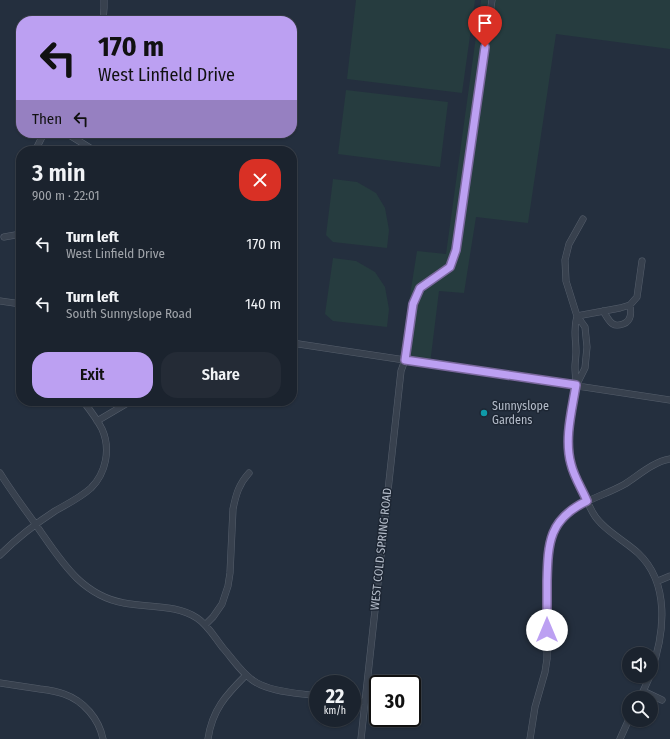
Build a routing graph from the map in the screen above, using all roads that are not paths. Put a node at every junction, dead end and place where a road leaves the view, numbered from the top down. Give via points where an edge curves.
1 (104, 0) edge
2 (492, 0) edge
3 (103, 16) edge
4 (74, 138) edge
5 (87, 146) edge
6 (583, 219) dead end
7 (16, 235) edge
8 (4, 237) dead end
9 (642, 261) dead end
10 (0, 301) edge
11 (16, 303) edge
12 (630, 305) junction
13 (603, 311) junction
14 (577, 316) junction
15 (297, 343) edge
16 (405, 360) junction
17 (576, 385) junction
18 (670, 400) edge
19 (86, 406) edge
20 (122, 406) edge
21 (97, 421) junction
22 (670, 459) edge
23 (0, 473) edge
24 (249, 473) dead end
25 (587, 501) junction
26 (36, 525) junction
27 (0, 555) edge
28 (670, 576) edge
29 (658, 581) junction
30 (205, 625) junction
31 (658, 651) edge
32 (246, 675) junction
33 (0, 683) edge
34 (646, 683) edge
35 (643, 690) joint
36 (309, 694) edge
37 (662, 700) dead end
38 (361, 702) edge
39 (365, 702) junction
40 (625, 727) edge
41 (102, 739) edge
42 (208, 739) edge
43 (362, 739) edge
44 (530, 739) edge
45 (620, 739) edge

1 - 3 street
2 - 16 street, WEST COLD SPRING ROAD via 456,250 450,267 420,288 413,304
4 - 5 street
6 - 14 street via 569,244 565,260 566,281
7 - 8 street
9 - 12 street via 637,297
10 - 11 street
12 - 13 street
12 - 13 street via 630,319 619,325 609,320
13 - 14 street
14 - 17 street via 574,326
14 - 17 street via 584,327 587,347 585,368
15 - 16 street
16 - 17 street
16 - 39 street, WEST COLD SPRING ROAD via 400,379
17 - 18 street
17 - 25 street via 570,424 570,456
19 - 21 street
20 - 21 street
21 - 26 street via 107,447 101,474 85,493
22 - 25 street via 659,462 622,485
23 - 26 street
24 - 30 street via 239,487 235,500 230,573 226,592 222,604
25 - 29 street via 597,519 643,558
25 - 44 street via 563,517 549,546 547,659
26 - 27 street
26 - 30 street via 68,569 82,584 92,590 124,603 182,611
28 - 29 street
29 - 31 street via 662,591 663,621
30 - 32 street
32 - 36 street via 266,687
32 - 42 street via 218,707
33 - 41 street via 56,692 73,698 88,709 95,719
34 - 35 street
35 - 37 street
38 - 39 street
39 - 43 street, WEST COLD SPRING ROAD
40 - 45 street

